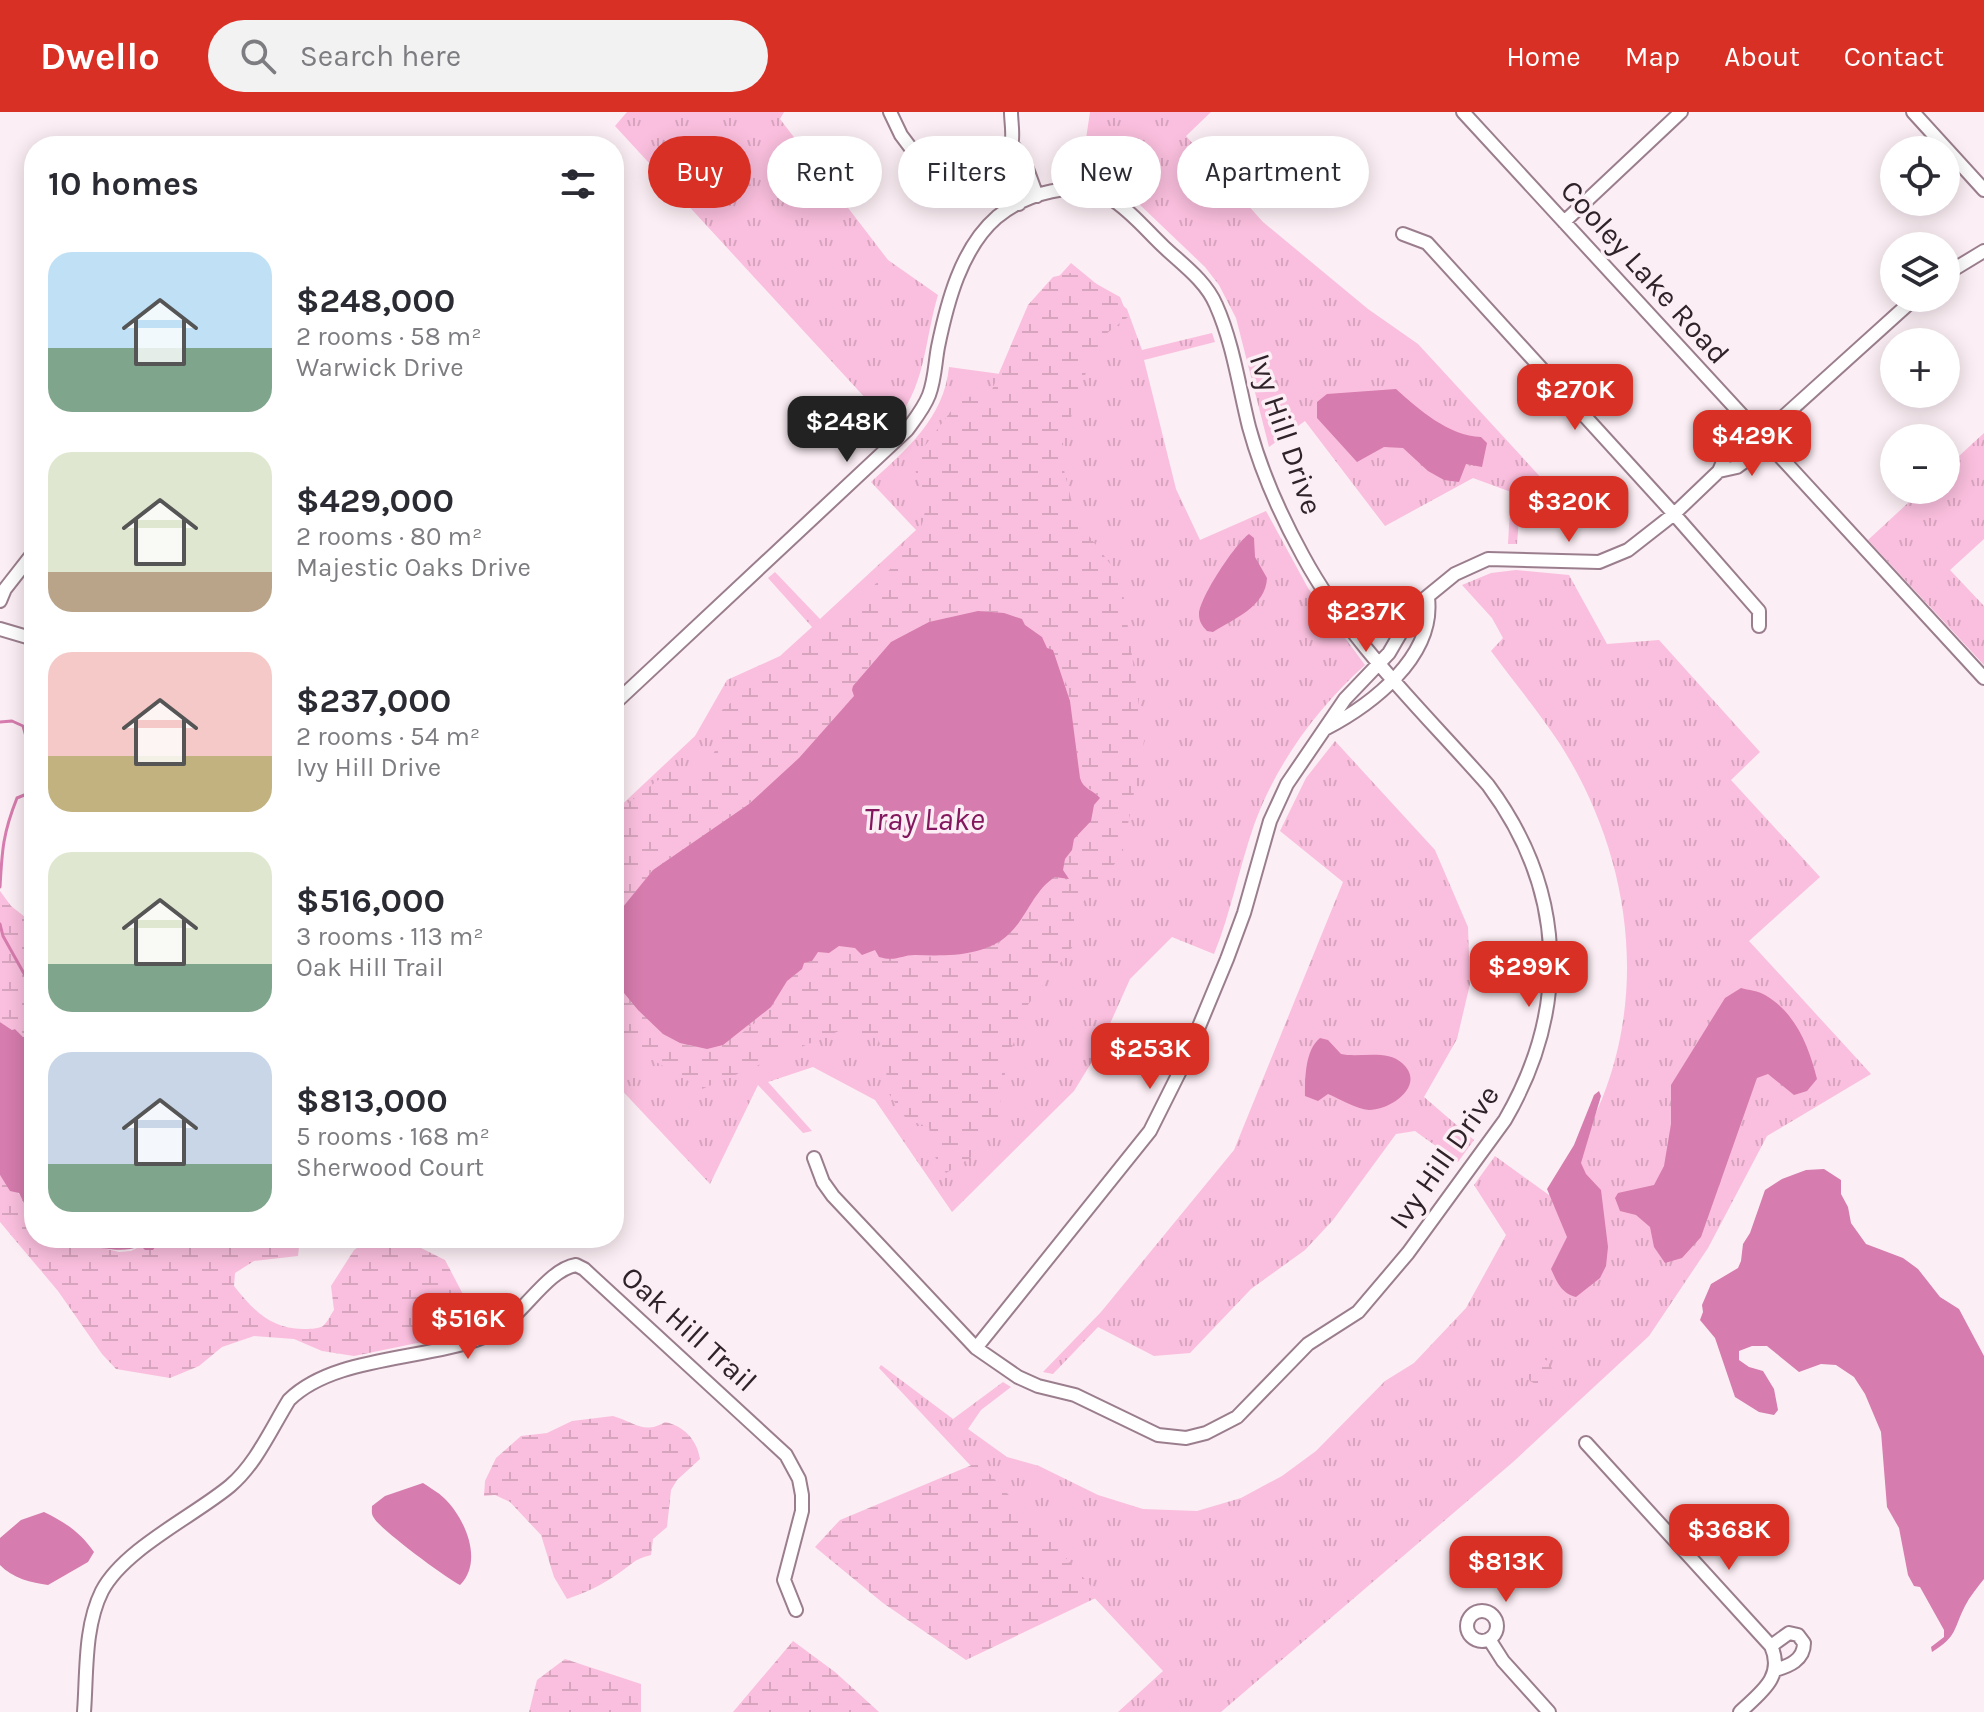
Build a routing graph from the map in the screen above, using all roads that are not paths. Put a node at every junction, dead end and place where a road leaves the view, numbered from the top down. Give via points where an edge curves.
1 (890, 112) edge
2 (1011, 112) edge
3 (1463, 112) edge
4 (1681, 112) edge
5 (1913, 112) edge
6 (902, 136) edge
7 (1012, 136) edge
8 (1984, 190) edge
9 (1035, 191) edge
10 (1037, 196) joint
11 (1011, 208) edge
12 (1564, 222) junction
13 (1403, 234) dead end
14 (1984, 251) edge
15 (1960, 266) edge
16 (1900, 312) edge
17 (1751, 426) junction
18 (1764, 441) junction
19 (1719, 471) junction
20 (1674, 514) junction
21 (24, 565) edge
22 (1428, 598) junction
23 (0, 601) edge
24 (1759, 626) dead end
25 (0, 629) edge
26 (24, 636) edge
27 (1380, 665) junction
28 (1984, 678) edge
29 (1394, 681) junction
30 (624, 695) edge
31 (1323, 730) junction
32 (814, 1158) dead end
33 (976, 1348) junction
34 (1586, 1443) dead end
35 (796, 1610) dead end
36 (1489, 1639) dead end
37 (1771, 1646) junction
38 (1775, 1670) junction
39 (84, 1712) edge
40 (1549, 1712) edge
41 (1740, 1712) edge

1 - 6 street
2 - 7 street
3 - 12 street, Cooley Lake Road
4 - 12 street
5 - 8 street
9 - 10 street
10 - 27 street, Ivy Hill Drive via 1070,189 1108,197 1209,291 1222,319 1251,432 1287,525 1342,620
11 - 30 street, Ivy Hill Drive via 984,230 960,272 928,397 907,430
12 - 17 street, Cooley Lake Road
13 - 20 street via 1427,243
14 - 15 street
16 - 18 street
17 - 18 street, Cooley Lake Road
17 - 19 street
18 - 19 street via 1737,467
18 - 28 street, Cooley Lake Road
19 - 20 street
20 - 22 street via 1613,558 1582,563 1488,559 1455,574
20 - 24 street via 1759,611
21 - 23 street
22 - 27 street via 1417,605
22 - 29 street via 1430,614 1421,638
25 - 26 street
27 - 29 street, Ivy Hill Drive
27 - 31 street
29 - 31 street via 1365,706
29 - 33 street, Ivy Hill Drive via 1506,809 1534,864 1542,893 1550,954 1547,1014 1530,1072 1505,1120 1358,1312 1308,1344 1237,1417 1206,1433 1186,1438 1158,1435 1075,1395 1018,1377
31 - 33 street via 1270,821 1227,959 1150,1131
32 - 33 street, Ivy Hill Drive via 833,1196
34 - 37 street
35 - 39 street, Oak Hill Trail via 784,1580 802,1495 786,1455 576,1265 562,1269 490,1335 344,1369 319,1378 289,1400 231,1485 131,1558 106,1585 94,1614
36 - 40 street
37 - 38 street
37 - 38 street via 1789,1633 1804,1643 1801,1656
38 - 41 street via 1769,1684

